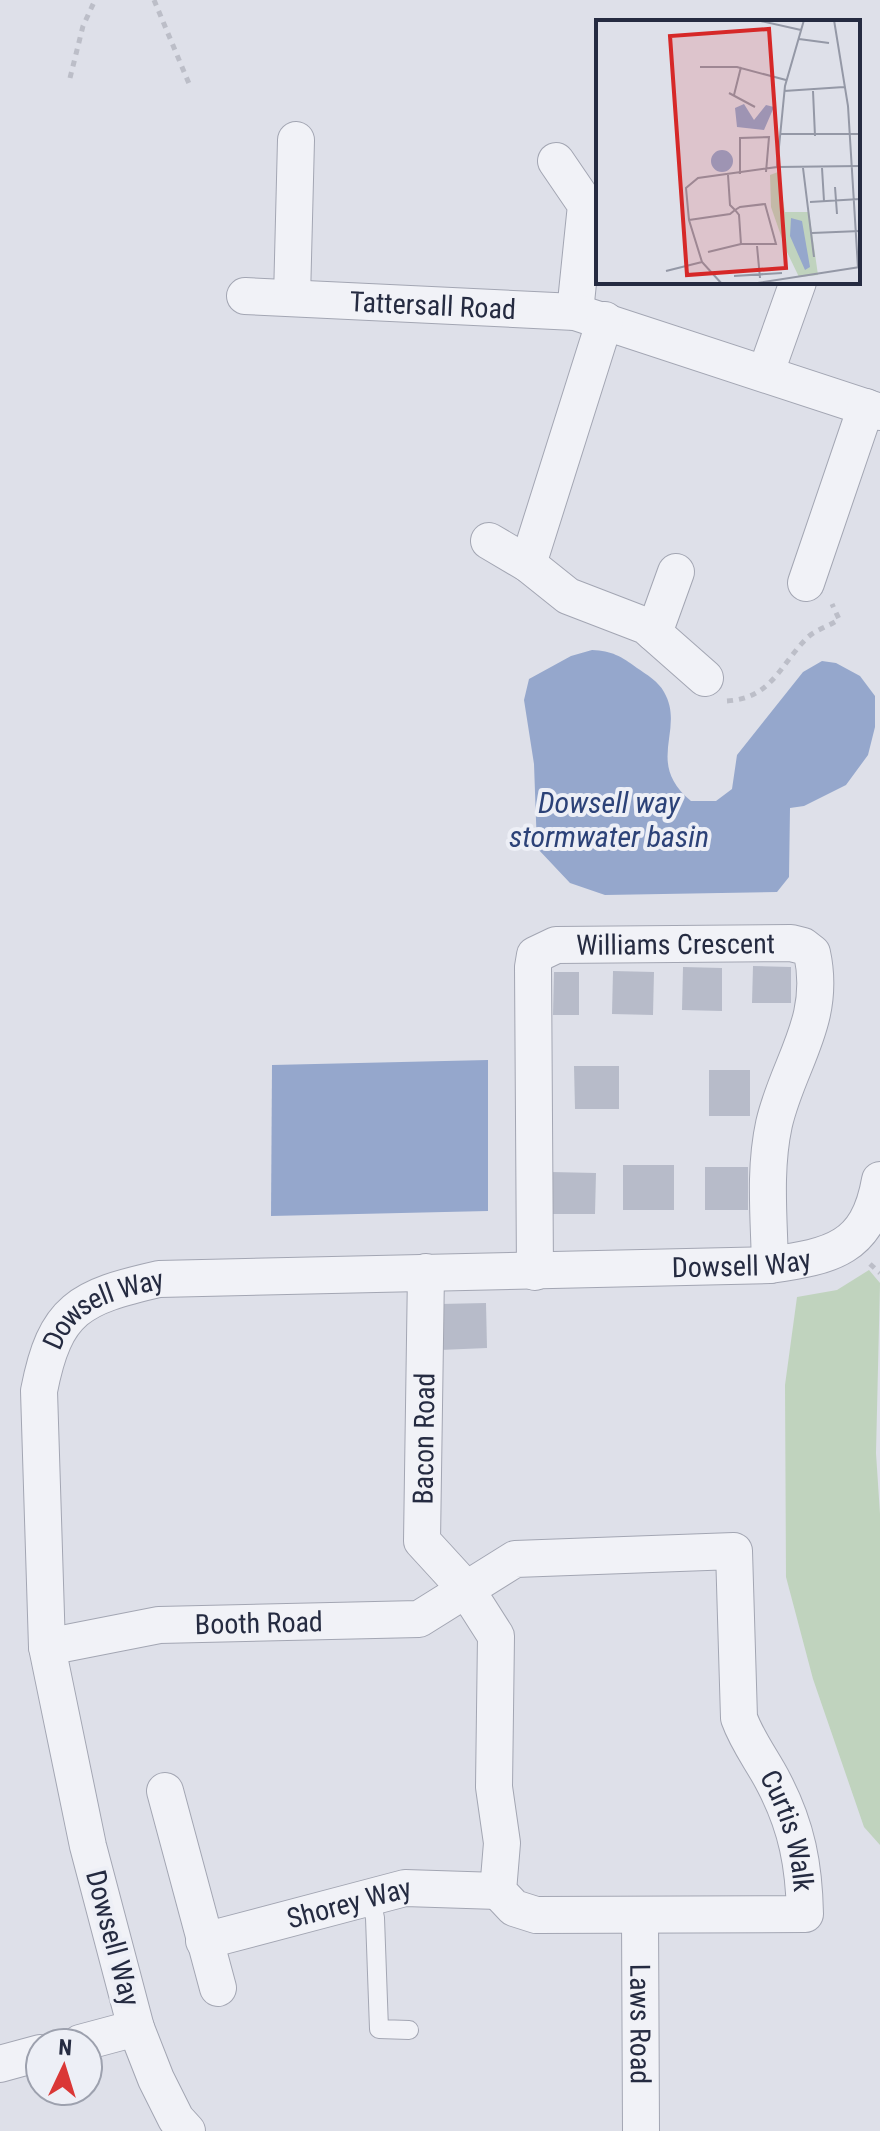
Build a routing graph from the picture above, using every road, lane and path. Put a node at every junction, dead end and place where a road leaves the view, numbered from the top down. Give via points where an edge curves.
1 (95, 0) edge
2 (154, 0) edge
3 (70, 78) dead end
4 (190, 86) dead end
5 (296, 140) dead end
6 (556, 161) dead end
7 (797, 284) edge
8 (245, 296) dead end
9 (292, 298) junction
10 (590, 316) junction
11 (766, 372) junction
12 (873, 409) edge
13 (489, 541) dead end
14 (528, 564) junction
15 (676, 572) dead end
16 (809, 574) joint
17 (654, 633) junction
18 (711, 690) joint
19 (880, 1180) edge
20 (874, 1226) edge
21 (770, 1265) junction
22 (426, 1272) junction
23 (535, 1272) junction
24 (466, 1589) junction
25 (47, 1647) junction
26 (165, 1791) dead end
27 (498, 1891) junction
28 (370, 1895) junction
29 (640, 1916) junction
30 (204, 1941) junction
31 (218, 1988) dead end
32 (136, 2028) junction
33 (409, 2030) dead end
34 (104, 2037) edge
35 (24, 2057) edge
36 (0, 2064) edge
37 (187, 2131) edge
38 (641, 2131) edge

1 - 3 path
2 - 4 path
5 - 9 street
6 - 10 street via 586,205
7 - 11 street
8 - 9 street, Tattersall Road
9 - 10 street, Tattersall Road
10 - 11 street, Tattersall Road
10 - 14 street
11 - 12 street, Tattersall Road
12 - 16 street, Tattersall Road
13 - 14 street
14 - 17 street via 568,596
15 - 17 street
16 - 18 path via 839,619 810,635 765,689 747,700
17 - 18 street
19 - 20 street, Dowsell Way
20 - 21 street, Dowsell Way via 817,1258
21 - 23 street, Dowsell Way
21 - 23 street, Williams Crescent via 768,1156 775,1120 810,1031 812,953 791,943 556,945 535,955 533,967
22 - 23 street, Dowsell Way
22 - 24 street, Bacon Road via 422,1541
22 - 25 street, Dowsell Way via 159,1279 115,1289 61,1322 39,1391
24 - 25 street, Booth Road via 419,1619 159,1625
24 - 27 street via 496,1636 494,1787 502,1843
24 - 29 street, Curtis Walk via 515,1559 734,1551 739,1718 797,1832 805,1914
25 - 32 street, Dowsell Way via 88,1846
26 - 30 street
27 - 28 street, Shorey Way via 405,1888
27 - 29 street, Curtis Walk via 514,1908 536,1915
28 - 30 street, Shorey Way
28 - 33 lane via 379,2029
29 - 38 street, Laws Road
30 - 31 street
32 - 34 street
32 - 37 street, Dowsell Way via 156,2079
35 - 36 street

